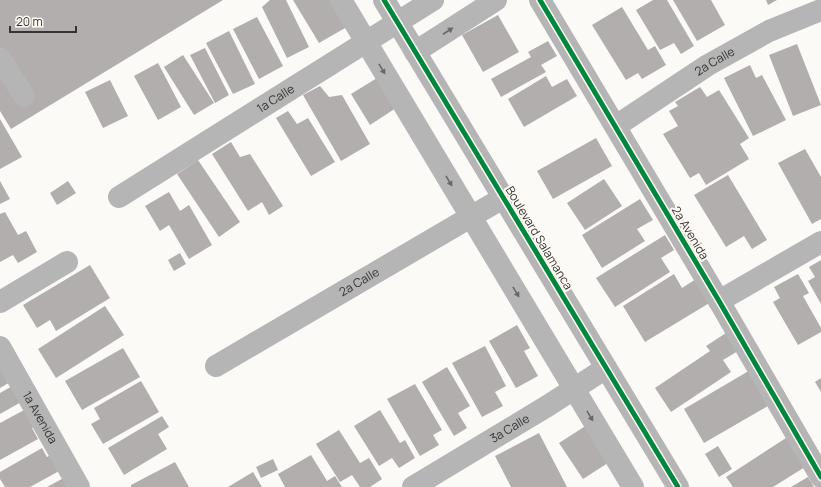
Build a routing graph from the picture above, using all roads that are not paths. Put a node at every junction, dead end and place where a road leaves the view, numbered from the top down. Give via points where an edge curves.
1 (341, 0) edge
2 (384, 0) edge
3 (433, 0) edge
4 (496, 0) edge
5 (540, 0) edge
6 (821, 10) edge
7 (397, 22) junction
8 (366, 42) junction
9 (415, 52) junction
10 (0, 58) edge
11 (24, 96) dead end
12 (616, 126) junction
13 (119, 196) dead end
14 (503, 198) junction
15 (470, 217) junction
16 (821, 242) edge
17 (67, 262) dead end
18 (719, 301) junction
19 (0, 302) edge
20 (0, 347) edge
21 (216, 366) dead end
22 (606, 368) junction
23 (574, 388) junction
24 (820, 474) edge
25 (79, 487) edge
26 (412, 487) edge
27 (633, 487) edge
28 (678, 487) edge

1 - 8 street
2 - 7 street, Boulevard Salamanca
3 - 7 street, 1a Calle
9 -> 4 street
5 - 12 street, 2a Avenida
6 - 12 street, 2a Calle via 769,32 708,65
7 - 8 street, 1a Calle
7 - 9 street, Boulevard Salamanca
8 - 13 street, 1a Calle
8 -> 15 street
9 - 14 street, Boulevard Salamanca
10 - 11 street
12 - 18 street, 2a Avenida
14 - 15 street, 2a Calle
14 - 22 street, Boulevard Salamanca
15 - 21 street, 2a Calle
15 -> 23 street
16 - 18 street
17 - 19 street
18 - 24 street, 2a Avenida
20 - 25 street, 1a Avenida
22 - 23 street, 3a Calle
22 - 28 street, Boulevard Salamanca
23 - 26 street, 3a Calle
23 -> 27 street

